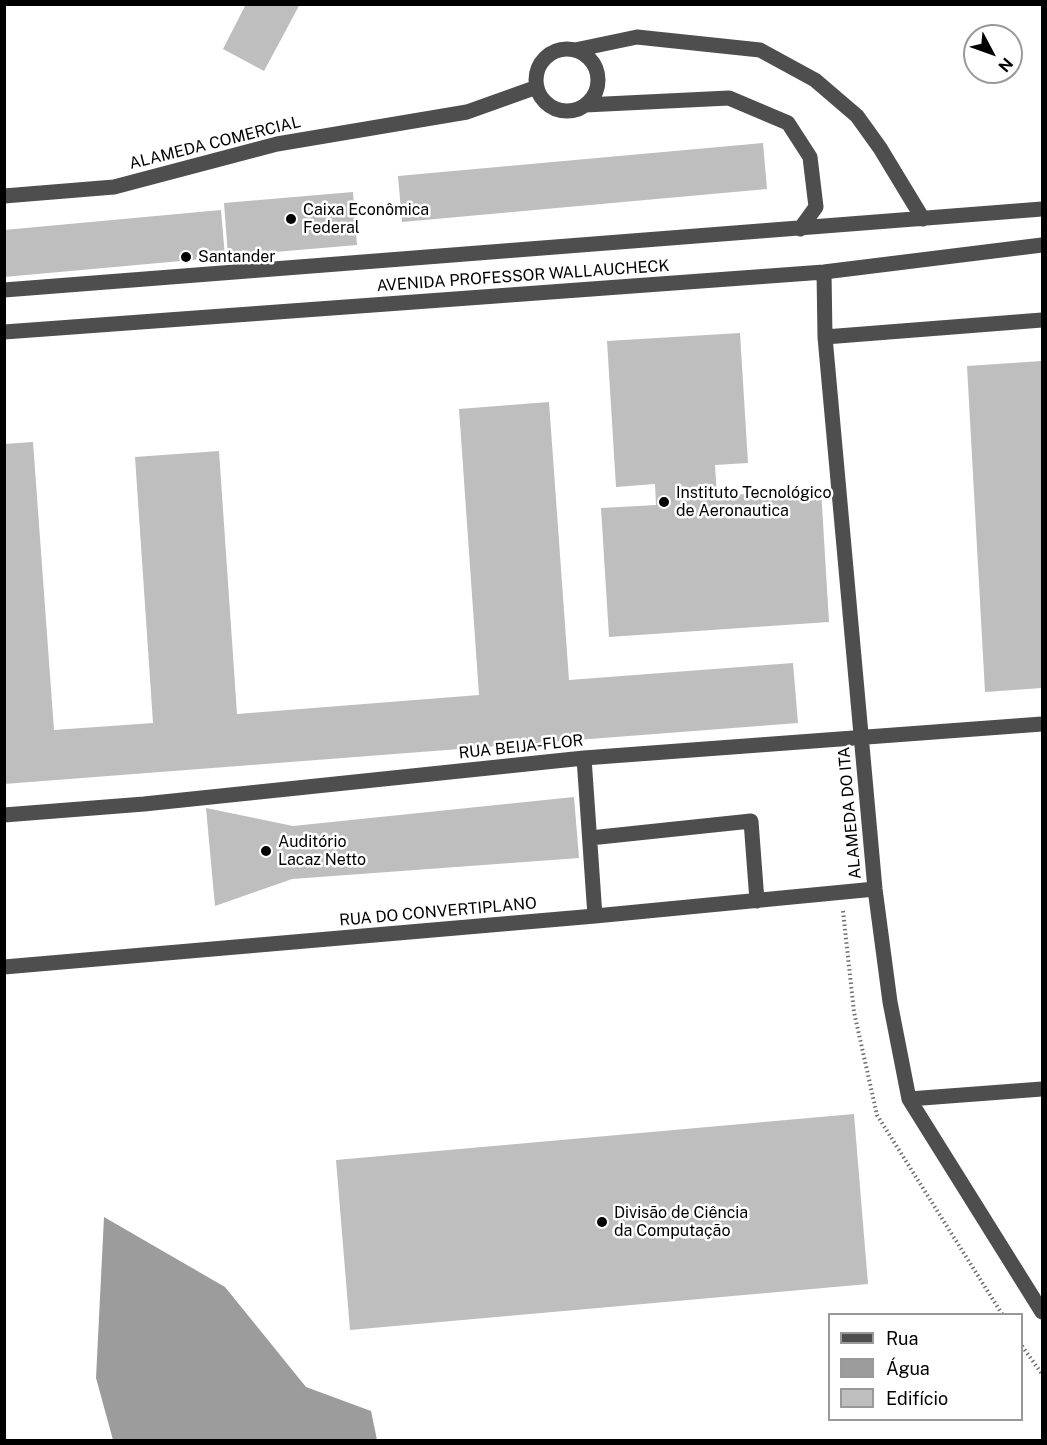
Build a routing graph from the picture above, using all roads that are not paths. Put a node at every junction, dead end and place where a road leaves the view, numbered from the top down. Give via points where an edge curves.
1 (575, 50) junction
2 (537, 87) junction
3 (585, 105) junction
4 (4, 196) edge
5 (1042, 209) edge
6 (923, 219) junction
7 (800, 229) junction
8 (1042, 245) edge
9 (824, 272) junction
10 (4, 290) edge
11 (1042, 320) edge
12 (4, 332) edge
13 (825, 337) junction
14 (1042, 724) edge
15 (861, 736) junction
16 (584, 759) junction
17 (4, 815) edge
18 (590, 838) junction
19 (875, 889) junction
20 (757, 901) junction
21 (595, 916) junction
22 (4, 967) edge
23 (1042, 1089) edge
24 (909, 1099) junction
25 (1042, 1312) edge

1 - 2 lane via 554,52 545,58 539,66
1 - 3 lane via 591,61 598,79 597,89
1 - 6 lane via 637,37 760,50 815,80 856,116
2 - 3 lane via 547,104 556,109 566,111
2 - 4 lane, ALAMEDA COMERCIAL via 467,112 277,144 114,187
3 - 7 lane via 729,98 788,123 810,157 816,207
5 - 6 lane, AVENIDA PROFESSOR WALLAUCHECK
6 - 7 lane, AVENIDA PROFESSOR WALLAUCHECK
7 - 10 lane, AVENIDA PROFESSOR WALLAUCHECK
8 - 9 lane, AVENIDA PROFESSOR WALLAUCHECK
9 - 12 lane, AVENIDA PROFESSOR WALLAUCHECK
9 - 13 lane, ALAMEDA DO ITA
11 - 13 lane
13 - 15 lane, ALAMEDA DO ITA
14 - 15 lane, RUA BEIJA-FLOR
15 - 16 lane, RUA BEIJA-FLOR
15 - 19 lane, ALAMEDA DO ITA
16 - 17 lane, RUA BEIJA-FLOR
16 - 18 lane
18 - 20 lane via 751,821
18 - 21 lane
19 - 20 lane, RUA DO CONVERTIPLANO
19 - 24 lane, ALAMEDA DO ITA via 890,1002
20 - 21 lane, RUA DO CONVERTIPLANO
21 - 22 lane, RUA DO CONVERTIPLANO
23 - 24 lane
24 - 25 lane, ALAMEDA DO ITA

